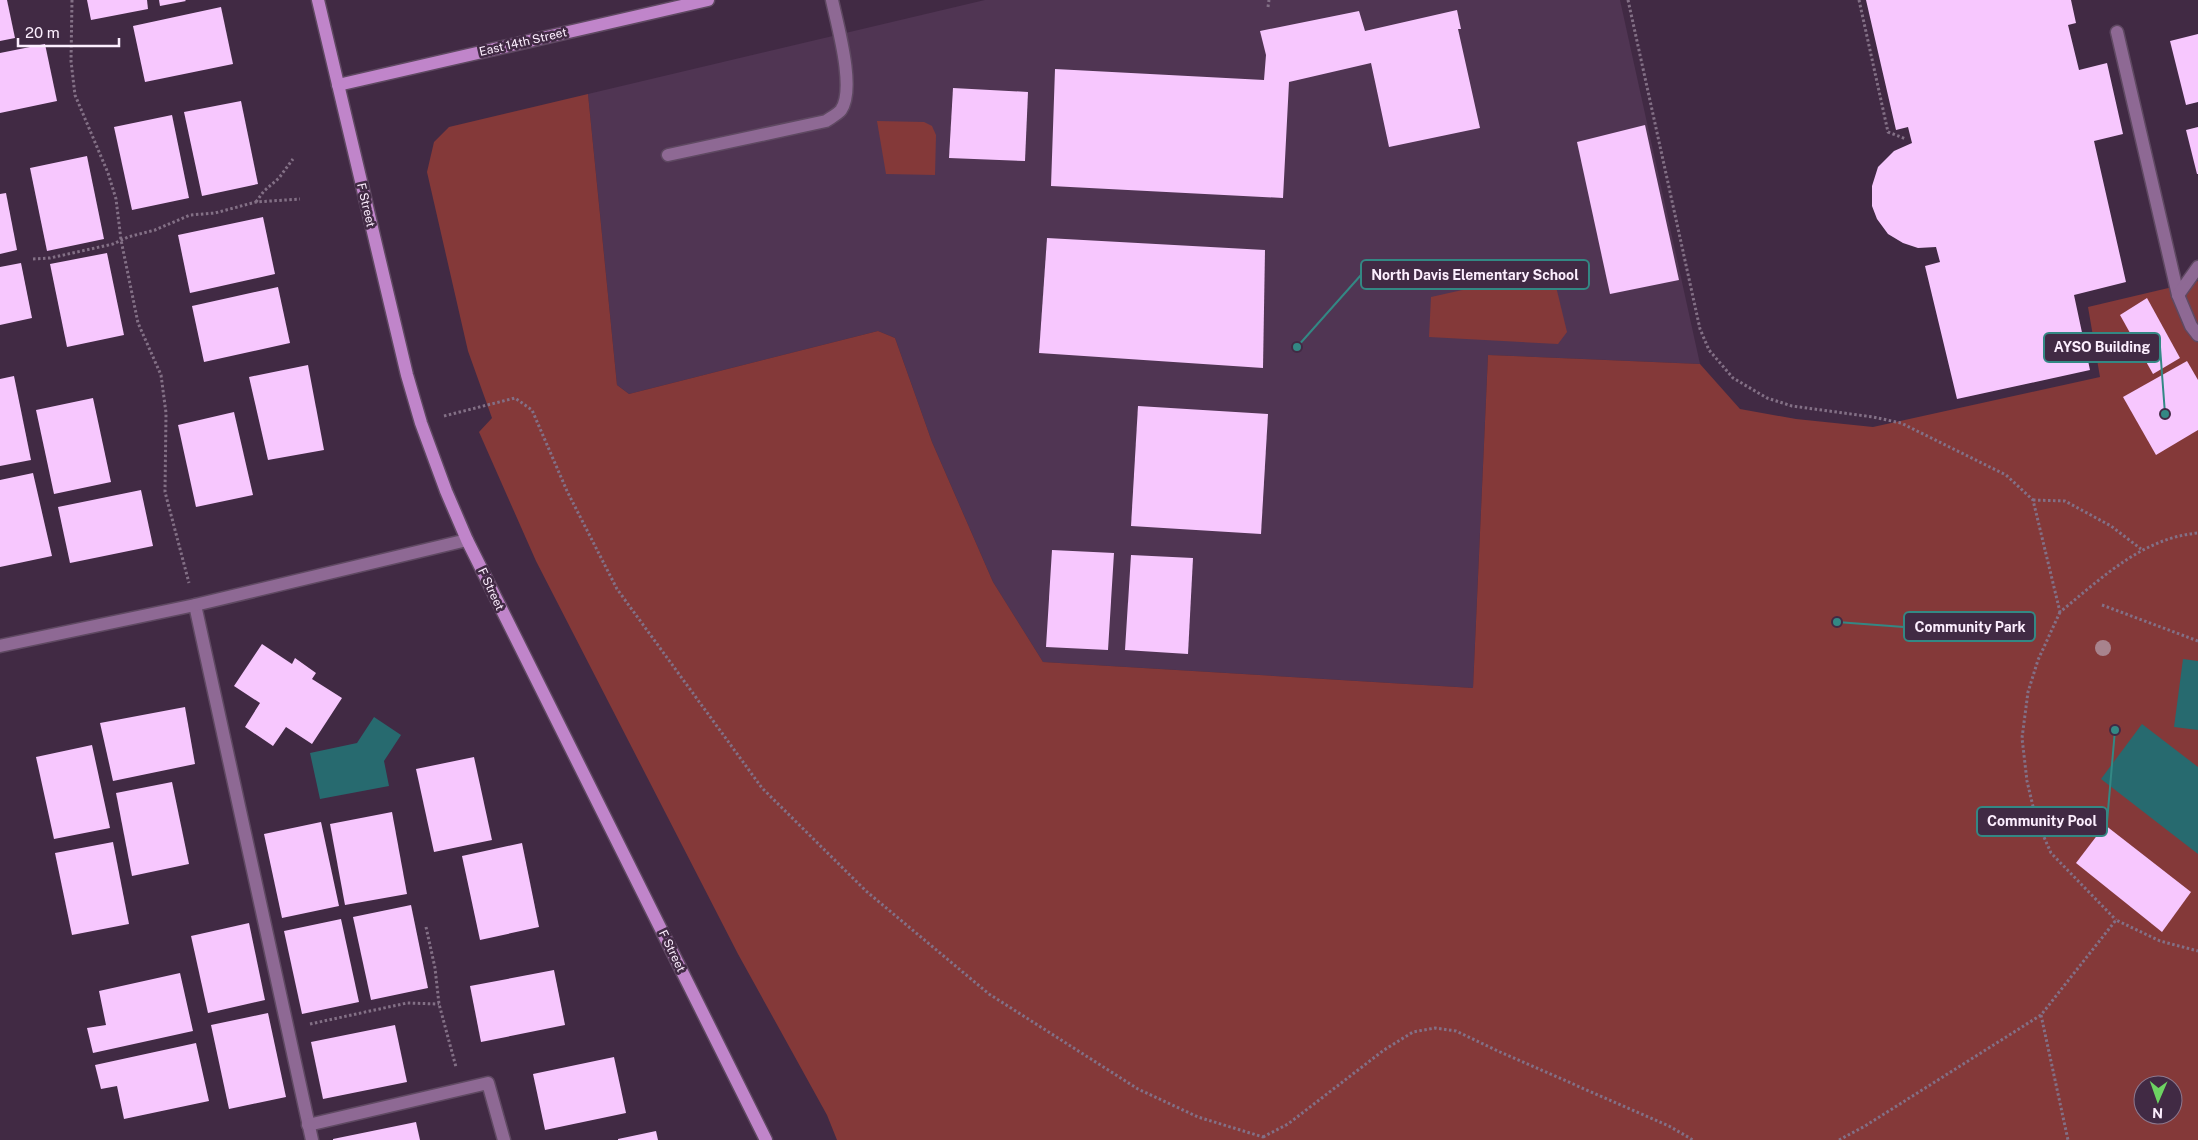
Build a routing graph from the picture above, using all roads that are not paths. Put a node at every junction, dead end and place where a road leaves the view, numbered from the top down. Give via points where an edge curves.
1 (318, 0) edge
2 (708, 0) edge
3 (832, 0) edge
4 (2117, 32) dead end
5 (338, 85) junction
6 (668, 154) dead end
7 (2198, 267) edge
8 (2178, 295) junction
9 (2198, 335) edge
10 (468, 540) junction
11 (195, 605) junction
12 (0, 646) edge
13 (308, 1125) junction
14 (312, 1140) edge
15 (504, 1140) edge
16 (766, 1140) edge

1 - 5 street, F Street
2 - 5 street, East 14th Street
3 - 6 lane via 848,78 841,110 826,121
4 - 8 lane
5 - 10 street, F Street via 407,375 446,491
7 - 8 lane
8 - 9 lane
10 - 11 lane
10 - 16 street, F Street
11 - 12 lane
11 - 13 lane
13 - 14 lane
13 - 15 lane via 488,1083

